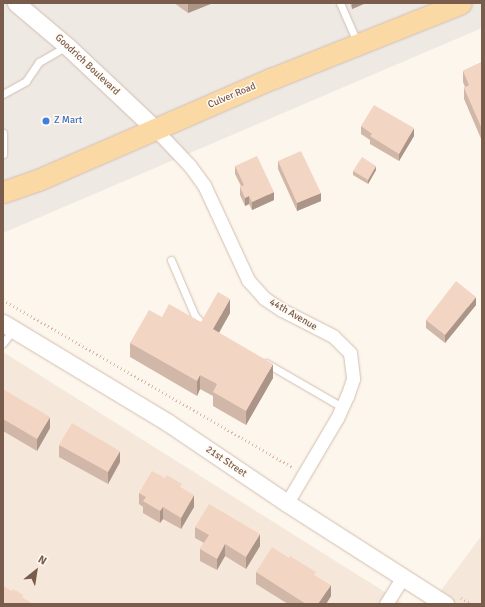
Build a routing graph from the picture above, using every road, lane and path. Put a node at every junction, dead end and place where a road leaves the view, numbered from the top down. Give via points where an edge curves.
1 (16, 3) edge
2 (340, 3) edge
3 (461, 3) edge
4 (358, 44) junction
5 (67, 46) junction
6 (3, 94) edge
7 (155, 129) junction
8 (3, 135) edge
9 (3, 154) edge
10 (6, 188) edge
11 (171, 260) dead end
12 (3, 300) edge
13 (206, 328) edge
14 (6, 332) edge
15 (259, 359) edge
16 (342, 407) junction
17 (303, 476) junction
18 (287, 503) junction
19 (402, 578) junction
20 (452, 600) edge
21 (386, 604) edge
22 (470, 604) edge

1 - 5 street, Goodrich Boulevard
2 - 4 lane
3 - 4 main road, Culver Road
4 - 7 main road, Culver Road
5 - 6 lane via 39,62 26,81
5 - 7 street, Goodrich Boulevard
7 - 10 main road, Culver Road via 38,180
7 - 16 street, 44th Avenue via 204,185 248,280 264,298 333,336 350,353 353,379
8 - 9 lane
11 - 13 lane via 195,316
12 - 17 path via 297,470
14 - 18 street, 21st Street via 167,422
15 - 16 lane
16 - 17 street, 44th Avenue
17 - 18 street, 44th Avenue
18 - 19 street, 21st Street
19 - 20 street, 21st Street
19 - 21 street
20 - 22 path

